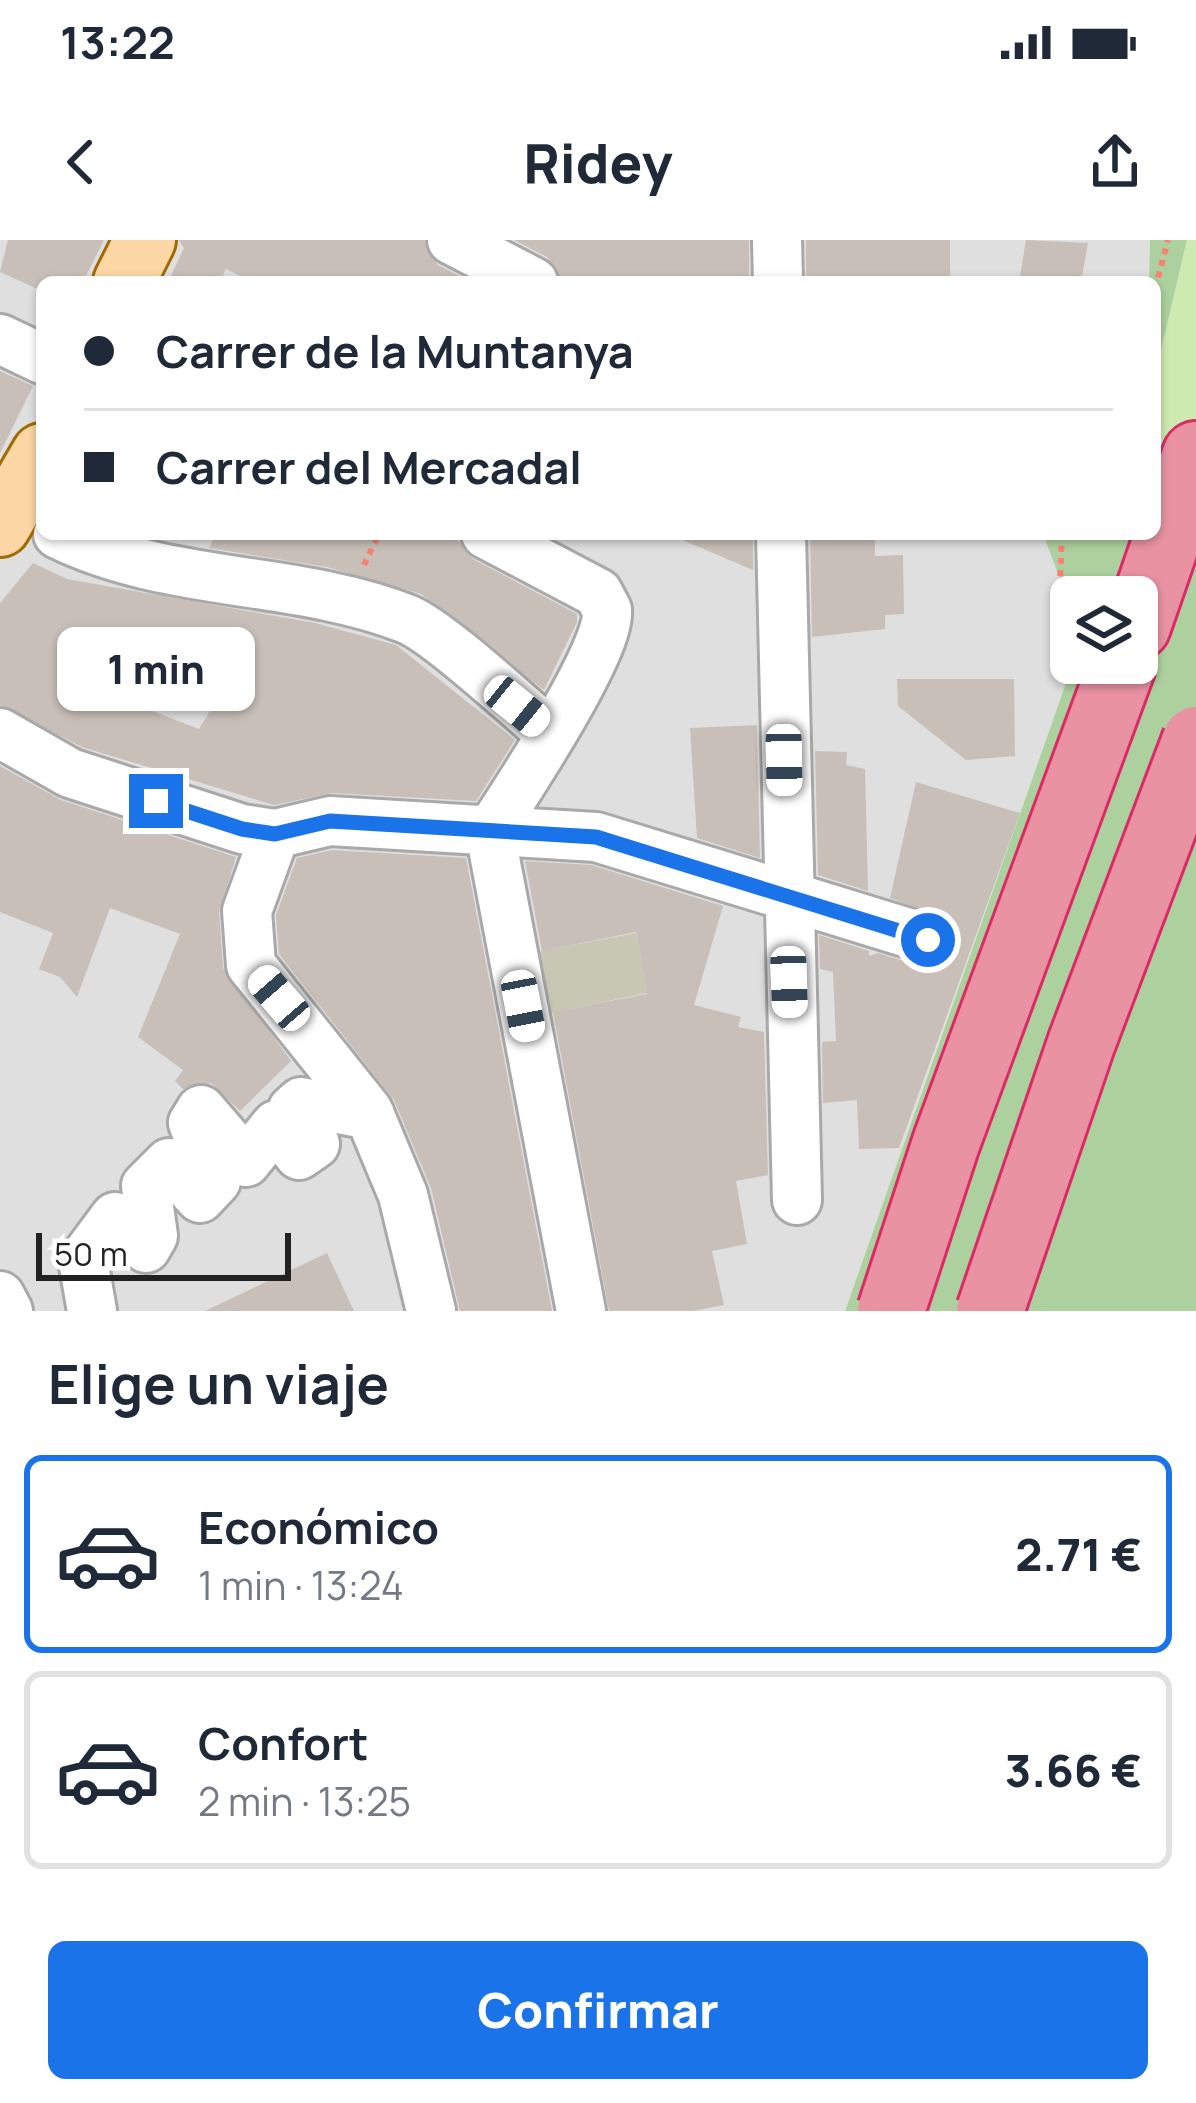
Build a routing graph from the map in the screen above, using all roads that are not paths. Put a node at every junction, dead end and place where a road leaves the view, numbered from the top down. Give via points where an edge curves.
1 (145, 240) edge
2 (452, 240) edge
3 (777, 240) edge
4 (513, 268) edge
5 (127, 276) edge
6 (778, 276) edge
7 (0, 339) edge
8 (36, 356) edge
9 (1196, 455) edge
10 (36, 484) edge
11 (28, 525) edge
12 (64, 540) edge
13 (512, 540) edge
14 (781, 540) edge
15 (546, 548) edge
16 (197, 555) edge
17 (1155, 576) edge
18 (1116, 684) edge
19 (0, 733) edge
20 (552, 734) junction
21 (1196, 740) edge
22 (490, 832) junction
23 (275, 834) junction
24 (786, 896) junction
25 (928, 940) dead end
26 (370, 1115) junction
27 (797, 1200) dead end
28 (0, 1296) edge
29 (8, 1311) edge
30 (92, 1311) edge
31 (431, 1311) edge
32 (581, 1311) edge
33 (891, 1311) edge
34 (990, 1311) edge

1 - 5 main road
2 - 4 street
3 - 6 street
7 - 8 street
9 - 17 highway
10 - 11 main road
12 - 16 street via 101,555
13 - 15 street
14 - 24 street
15 - 20 street via 607,609 604,631
16 - 20 street via 412,621
18 - 33 highway, bridge
19 - 23 street via 70,773
20 - 22 street
21 - 34 highway, bridge
22 - 23 street via 330,821
22 - 24 street via 596,837
22 - 32 street
23 - 26 street via 247,911 251,965
24 - 25 street
24 - 27 street
26 - 30 street via 302,1102 293,1109 315,1144 298,1155 276,1125 246,1162 201,1110 193,1124 216,1181 200,1198 169,1163 146,1186 153,1236 146,1248 115,1216 83,1260
26 - 31 street via 403,1195
28 - 29 street

